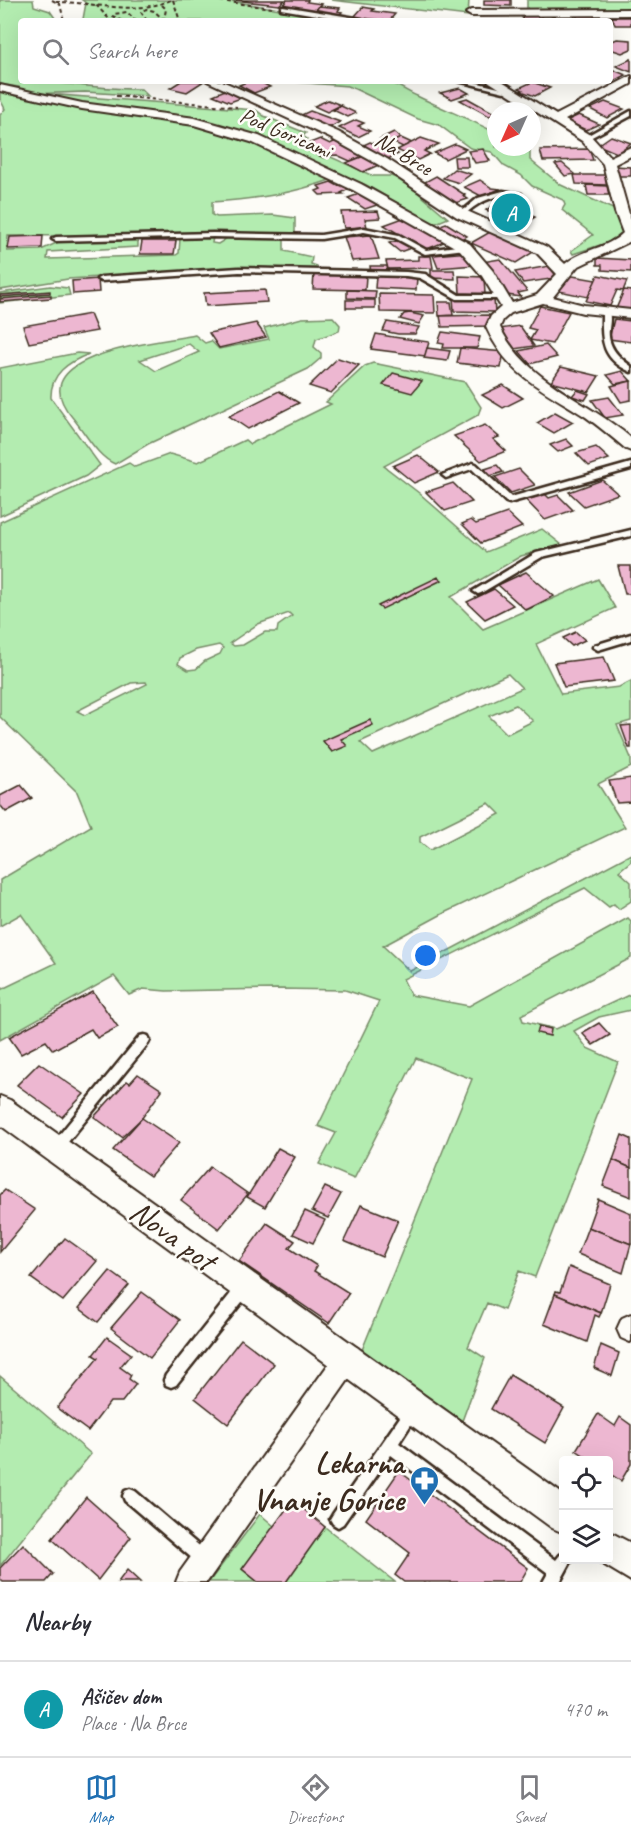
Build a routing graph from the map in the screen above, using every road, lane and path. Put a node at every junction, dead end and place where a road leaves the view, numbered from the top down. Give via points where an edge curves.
1 (52, 0) edge
2 (172, 0) edge
3 (213, 0) edge
4 (471, 0) edge
5 (87, 1) edge
6 (56, 2) junction
7 (94, 5) junction
8 (162, 5) junction
9 (283, 8) joint
10 (146, 9) junction
11 (631, 12) edge
12 (470, 17) edge
13 (63, 18) edge
14 (108, 18) edge
15 (117, 18) edge
16 (133, 18) edge
17 (145, 18) edge
18 (162, 18) edge
19 (164, 18) edge
20 (179, 18) edge
21 (344, 18) edge
22 (631, 79) edge
23 (220, 84) edge
24 (475, 84) edge
25 (497, 84) edge
26 (516, 84) edge
27 (0, 88) edge
28 (504, 90) junction
29 (114, 95) dead end
30 (267, 107) junction
31 (631, 113) edge
32 (557, 119) junction
33 (586, 138) junction
34 (631, 151) edge
35 (609, 163) junction
36 (631, 164) edge
37 (625, 203) edge
38 (520, 204) dead end
39 (462, 214) junction
40 (56, 239) dead end
41 (629, 239) edge
42 (465, 247) junction
43 (564, 274) junction
44 (101, 279) dead end
45 (542, 298) junction
46 (504, 303) junction
47 (605, 311) junction
48 (631, 314) edge
49 (631, 370) edge
50 (631, 446) edge
51 (631, 466) edge
52 (446, 475) dead end
53 (631, 533) edge
54 (478, 591) dead end
55 (631, 637) edge
56 (598, 647) dead end
57 (144, 1040) dead end
58 (0, 1109) edge
59 (54, 1149) junction
60 (246, 1287) junction
61 (349, 1358) junction
62 (171, 1380) dead end
63 (416, 1407) junction
64 (389, 1445) junction
65 (130, 1496) dead end
66 (559, 1512) edge
67 (338, 1519) dead end
68 (613, 1551) edge
69 (205, 1560) junction
70 (631, 1564) edge
71 (558, 1571) edge
72 (190, 1582) edge

1 - 6 path
2 - 8 path
2 - 20 path
3 - 9 path
4 - 12 street
5 - 6 path
5 - 7 path
6 - 13 path
7 - 10 path
7 - 14 path
8 - 10 path
8 - 19 path via 166,9
9 - 21 lane
10 - 17 path via 141,12
10 - 18 path
11 - 12 street
15 - 16 path via 114,14 127,12
22 - 32 street
23 - 30 street, Na Brce
24 - 28 lane
25 - 28 street
26 - 28 street
27 - 42 street, Pod Goricami via 82,106 195,122 255,139 357,187
28 - 32 street
29 - 30 path
30 - 39 street, Na Brce via 334,135
31 - 33 lane
32 - 33 street
33 - 35 street
34 - 35 street
35 - 36 street
35 - 37 street
37 - 41 street
38 - 39 lane via 519,195 502,193 468,206
39 - 43 street, Na Brce via 542,250
40 - 42 lane via 321,237 364,230 397,236 425,252
41 - 43 street via 574,262
42 - 46 street, Pod Goricami via 488,274
43 - 45 street
44 - 46 lane via 238,270 406,274 422,276 457,297
45 - 46 street
45 - 47 street
46 - 50 street via 494,327 516,364 531,380 592,415
47 - 48 street
47 - 49 lane via 609,350
51 - 52 lane via 509,500 473,466
53 - 54 lane via 539,555
55 - 56 lane
57 - 59 lane
58 - 59 street, Nova pot
59 - 60 street, Nova pot
60 - 61 street, Nova pot
60 - 62 lane
61 - 63 street, Nova pot
61 - 69 street
63 - 64 lane
63 - 66 street, Nova pot
64 - 67 lane
64 - 71 lane
65 - 69 lane
68 - 70 street
69 - 72 street

